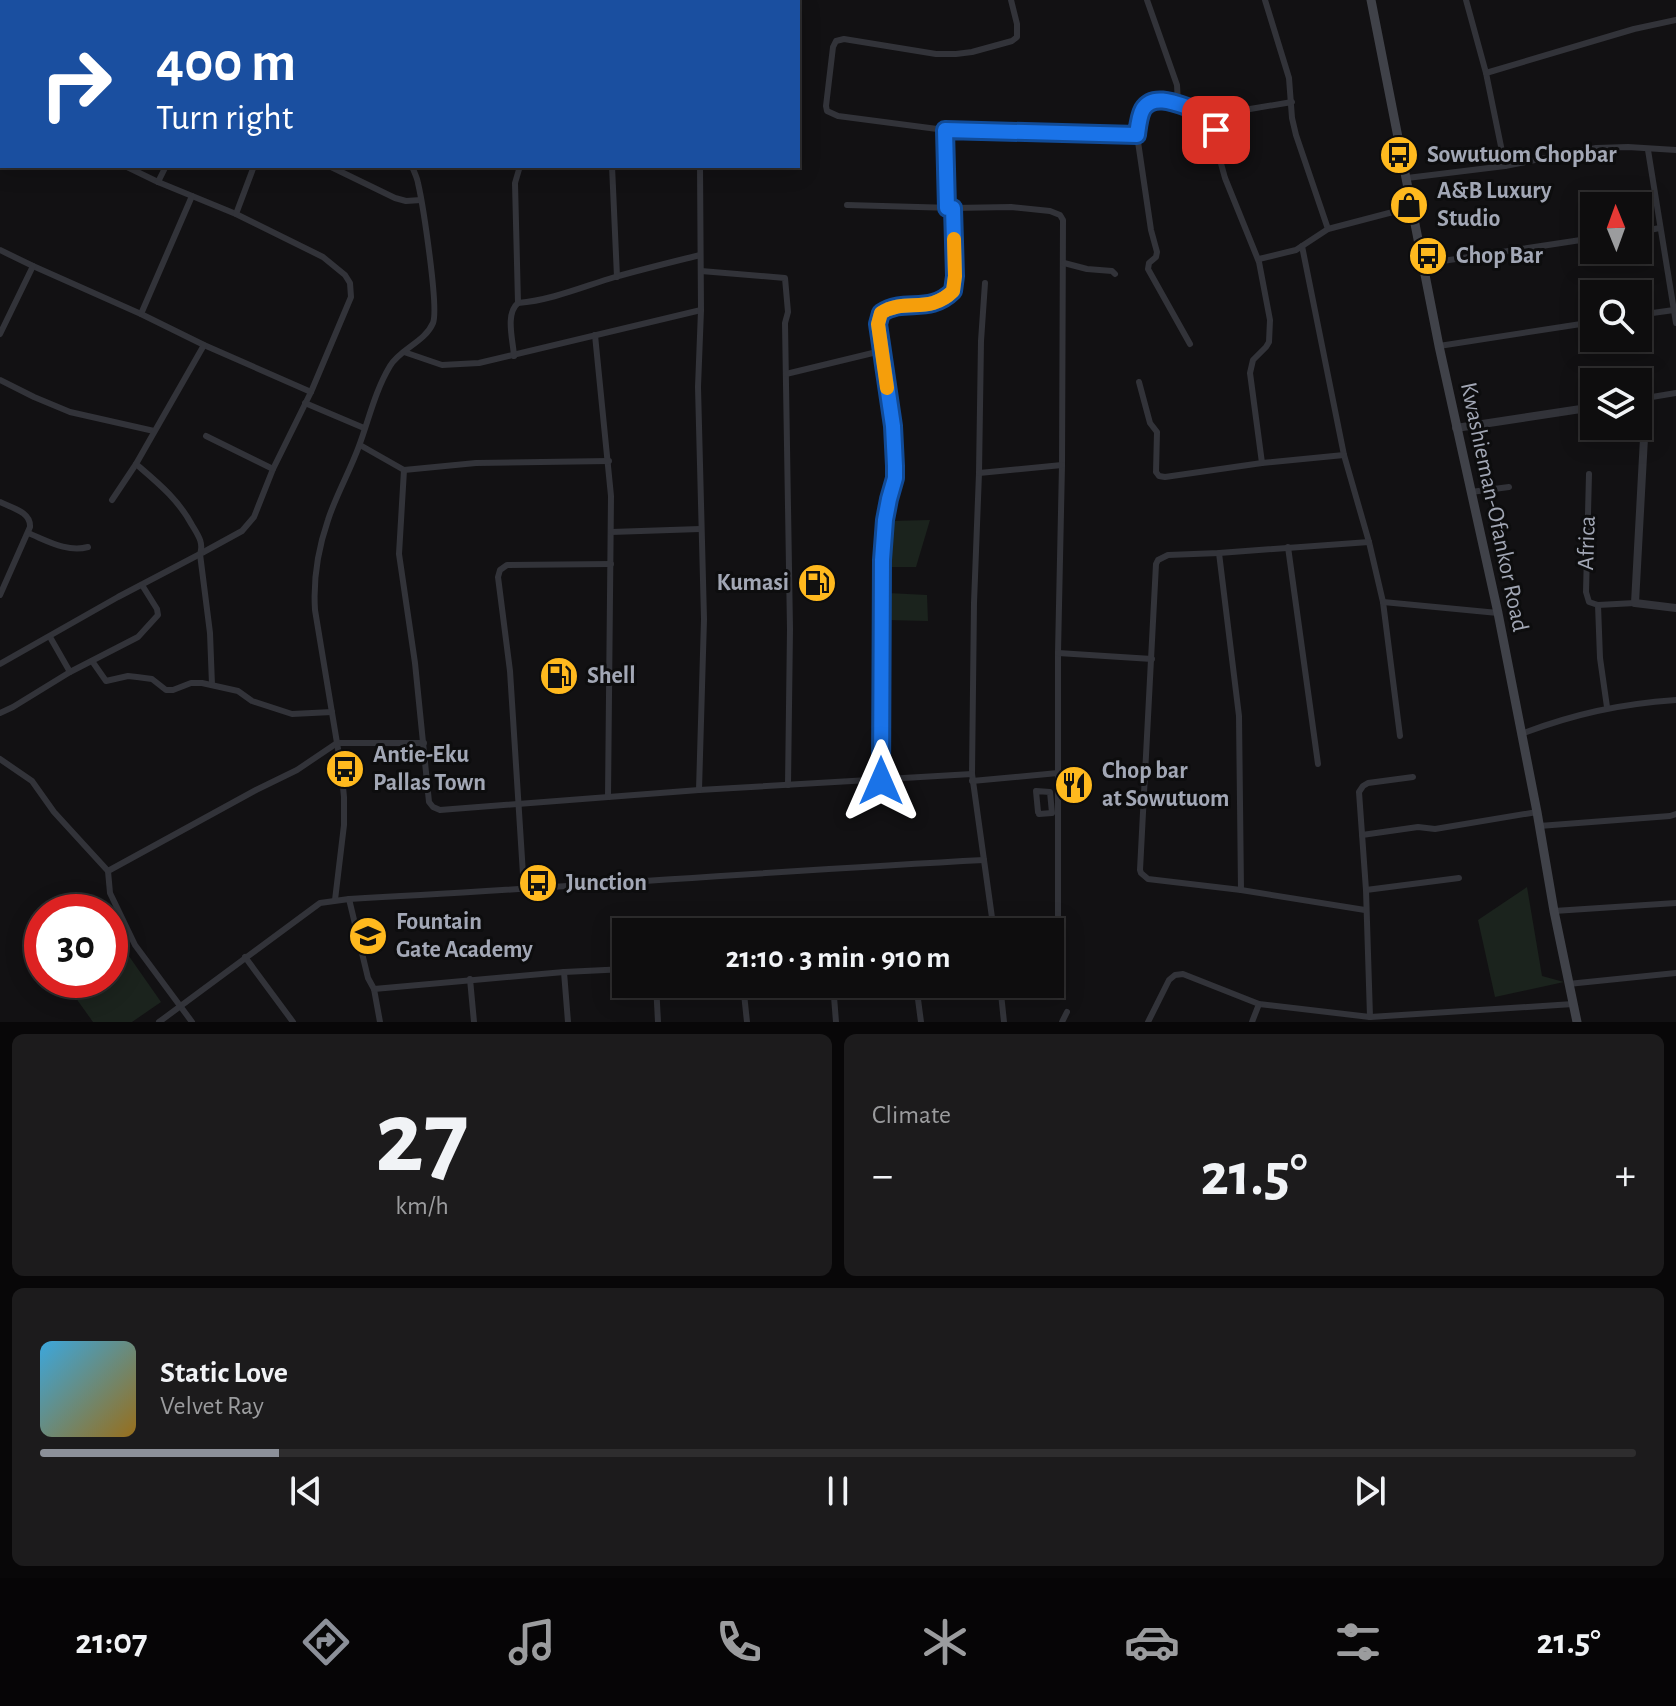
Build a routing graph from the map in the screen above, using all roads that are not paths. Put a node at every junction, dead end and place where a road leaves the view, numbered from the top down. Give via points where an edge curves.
1 (1011, 0) edge
2 (1147, 0) edge
3 (1265, 0) edge
4 (1371, 0) edge
5 (1466, 0) edge
6 (1676, 20) edge
7 (1486, 73) junction
8 (1292, 102) junction
9 (1178, 103) junction
10 (1213, 112) junction
11 (945, 130) junction
12 (1137, 135) junction
13 (1648, 150) junction
14 (1676, 150) edge
15 (1505, 166) junction
16 (129, 168) edge
17 (165, 168) edge
18 (253, 168) edge
19 (333, 168) edge
20 (413, 168) edge
21 (519, 168) edge
22 (612, 168) edge
23 (700, 168) edge
24 (1407, 178) junction
25 (158, 182) junction
26 (192, 196) junction
27 (421, 200) junction
28 (847, 205) dead end
29 (1412, 207) junction
30 (950, 208) junction
31 (236, 214) junction
32 (1660, 228) junction
33 (1328, 229) junction
34 (1652, 229) edge
35 (1580, 240) edge
36 (1302, 246) junction
37 (0, 250) edge
38 (700, 255) junction
39 (1259, 259) junction
40 (1064, 263) junction
41 (1423, 264) junction
42 (33, 266) junction
43 (701, 271) junction
44 (1115, 274) dead end
45 (617, 277) junction
46 (985, 283) dead end
47 (518, 303) junction
48 (701, 310) junction
49 (1674, 310) junction
50 (1652, 313) edge
51 (141, 314) junction
52 (1676, 323) edge
53 (1580, 324) edge
54 (0, 334) edge
55 (595, 335) junction
56 (1190, 344) dead end
57 (204, 345) junction
58 (1439, 346) junction
59 (881, 351) junction
60 (404, 352) junction
61 (514, 356) junction
62 (786, 374) junction
63 (0, 380) edge
64 (1139, 382) dead end
65 (311, 392) junction
66 (1676, 393) edge
67 (1652, 398) edge
68 (305, 403) junction
69 (1580, 409) edge
70 (364, 428) junction
71 (1456, 428) junction
72 (154, 431) junction
73 (206, 436) dead end
74 (1644, 440) edge
75 (360, 445) junction
76 (1344, 455) junction
77 (609, 461) junction
78 (1262, 463) junction
79 (136, 464) junction
80 (1062, 465) junction
81 (273, 469) junction
82 (404, 470) junction
83 (979, 473) junction
84 (1589, 474) dead end
85 (1509, 487) dead end
86 (1471, 492) junction
87 (112, 500) dead end
88 (0, 502) edge
89 (700, 529) junction
90 (611, 532) junction
91 (28, 533) junction
92 (1369, 542) junction
93 (88, 547) dead end
94 (1288, 547) junction
95 (1219, 553) junction
96 (200, 554) junction
97 (611, 564) junction
98 (2, 584) edge
99 (142, 585) junction
100 (0, 595) edge
101 (1383, 602) junction
102 (1635, 603) junction
103 (1598, 605) junction
104 (1676, 608) edge
105 (1498, 613) junction
106 (50, 637) junction
107 (1058, 653) junction
108 (1152, 659) junction
109 (92, 661) junction
110 (0, 664) edge
111 (70, 672) junction
112 (212, 685) junction
113 (1676, 700) edge
114 (1607, 707) junction
115 (332, 712) junction
116 (0, 713) edge
117 (1521, 734) junction
118 (1400, 736) dead end
119 (337, 743) junction
120 (424, 743) junction
121 (0, 759) edge
122 (1318, 764) dead end
123 (1058, 773) junction
124 (1413, 777) dead end
125 (972, 778) junction
126 (881, 781) junction
127 (788, 785) junction
128 (699, 790) junction
129 (608, 797) junction
130 (517, 804) junction
131 (1537, 812) junction
132 (1676, 814) edge
133 (1539, 826) junction
134 (1362, 835) junction
135 (984, 860) junction
136 (108, 871) junction
137 (1459, 878) dead end
138 (524, 890) junction
139 (1241, 890) junction
140 (1366, 890) junction
141 (349, 899) junction
142 (335, 900) junction
143 (1676, 903) edge
144 (1365, 910) junction
145 (1554, 911) junction
146 (992, 918) edge
147 (1058, 918) edge
148 (245, 957) junction
149 (612, 970) edge
150 (564, 972) junction
151 (1676, 973) edge
152 (470, 979) junction
153 (1568, 984) junction
154 (374, 989) junction
155 (657, 998) edge
156 (744, 998) edge
157 (834, 998) edge
158 (918, 998) edge
159 (1001, 998) edge
160 (1259, 1004) junction
161 (1573, 1004) junction
162 (181, 1006) junction
163 (1067, 1012) dead end
164 (1370, 1017) junction
165 (159, 1022) edge
166 (192, 1022) edge
167 (293, 1022) edge
168 (380, 1022) edge
169 (474, 1022) edge
170 (568, 1022) edge
171 (658, 1022) edge
172 (747, 1022) edge
173 (836, 1022) edge
174 (921, 1022) edge
175 (1004, 1022) edge
176 (1062, 1022) edge
177 (1148, 1022) edge
178 (1252, 1022) edge
179 (1577, 1022) edge

1 - 11 street via 1017,37 972,52 936,54 844,39 834,43 827,111
2 - 9 street via 1177,85
3 - 8 street
4 - 24 main road, Kwashieman-Ofankor Road
5 - 7 street
6 - 7 street
7 - 15 street
8 - 10 street
8 - 33 street via 1296,135
9 - 10 street
9 - 12 street via 1145,106
10 - 39 street via 1225,178
11 - 12 street
11 - 30 street
12 - 56 street via 1157,252 1148,269
13 - 14 street
13 - 15 street via 1596,148
13 - 32 street
15 - 24 street
16 - 25 street
17 - 25 street
18 - 31 street
19 - 27 street via 395,198
20 - 27 street
21 - 47 street via 515,183
22 - 45 street
23 - 38 street
24 - 29 main road, Kwashieman-Ofankor Road
25 - 26 street
26 - 31 street
26 - 51 street
27 - 60 street via 434,322
28 - 30 street
29 - 33 street
29 - 41 main road, Kwashieman-Ofankor Road
30 - 40 street via 1056,213 1063,220
30 - 59 street via 953,291 938,303 891,307 881,313
31 - 65 street via 323,257 350,283 351,297
32 - 34 street
32 - 49 street
33 - 36 street
35 - 41 street
36 - 39 street
36 - 76 street
37 - 42 street
38 - 43 street
38 - 45 street
39 - 78 street via 1269,342 1253,360 1250,373
40 - 44 street
40 - 80 street
41 - 58 main road, Kwashieman-Ofankor Road
42 - 51 street
42 - 54 street
43 - 48 street
43 - 62 street via 785,278
45 - 47 street
46 - 83 street
47 - 61 street via 511,315
48 - 55 street
48 - 89 street
49 - 50 street
49 - 52 street
51 - 57 street
53 - 58 street
55 - 61 street
55 - 77 street
57 - 65 street
57 - 72 street
58 - 71 main road, Kwashieman-Ofankor Road
59 - 62 street
59 - 126 street via 895,478 882,560
60 - 61 street via 455,366
60 - 70 street via 391,363
62 - 127 street
63 - 72 street via 70,412
64 - 78 street via 1157,432 1159,476
65 - 68 street
66 - 67 street
68 - 70 street
68 - 81 street
69 - 71 street
70 - 75 street
71 - 86 main road, Kwashieman-Ofankor Road
72 - 79 street
73 - 81 street
74 - 102 street
75 - 82 street
75 - 115 street via 328,520 316,570 315,610
76 - 78 street
76 - 92 street
77 - 82 street
77 - 90 street
79 - 87 street
79 - 96 street via 184,510 201,541
80 - 83 street
80 - 107 street
81 - 96 street via 250,524
82 - 120 street via 399,554
83 - 125 street
84 - 103 street, Africa via 1586,592 1589,602
85 - 86 street
86 - 105 main road, Kwashieman-Ofankor Road
88 - 91 street via 28,516
89 - 90 street
89 - 128 street via 704,619
90 - 97 street
91 - 93 street via 67,548
91 - 98 street
92 - 94 street
92 - 101 street
94 - 95 street
94 - 122 street
95 - 108 street via 1158,560
95 - 139 street via 1239,727
96 - 99 street
96 - 112 street
97 - 129 street
97 - 130 street via 507,565 500,570
98 - 100 street
99 - 106 street
99 - 109 street via 158,615 138,637
101 - 105 street
101 - 118 street
102 - 103 street
102 - 104 street
103 - 114 street, Africa
105 - 117 main road, Kwashieman-Ofankor Road
106 - 110 street
106 - 111 street
107 - 108 street
107 - 123 street
108 - 139 street via 1141,873 1148,879
109 - 111 street
109 - 112 street via 106,681 128,676 152,679 166,690 191,683
111 - 116 street
112 - 115 street via 292,714
113 - 114 street
114 - 117 street
115 - 119 street
117 - 131 main road, Kwashieman-Ofankor Road
119 - 120 street
119 - 136 street via 297,770
119 - 142 street via 344,825
120 - 130 street via 433,807
121 - 136 street via 32,781
123 - 125 street
123 - 147 street
124 - 134 street via 1363,786
125 - 126 street
125 - 135 street
126 - 127 street
127 - 128 street
128 - 129 street
129 - 130 street
130 - 138 street
131 - 133 main road, Kwashieman-Ofankor Road
131 - 134 street
132 - 133 street
133 - 145 main road, Kwashieman-Ofankor Road
134 - 140 street
135 - 138 street
135 - 146 street
136 - 162 street via 110,893 135,945
137 - 140 street
138 - 141 street
139 - 144 street
140 - 144 street
141 - 142 street
141 - 154 street
142 - 148 street via 320,903
143 - 145 street
144 - 164 street
145 - 153 main road, Kwashieman-Ofankor Road
148 - 162 street
148 - 167 street
149 - 150 street
150 - 152 street
150 - 170 street
151 - 153 street
152 - 154 street
152 - 169 street
153 - 161 main road, Kwashieman-Ofankor Road
154 - 168 street
155 - 171 street
156 - 172 street
157 - 173 street
158 - 174 street
159 - 175 street
160 - 164 street
160 - 177 street via 1175,975
160 - 178 street
161 - 164 street
161 - 179 main road, Kwashieman-Ofankor Road
162 - 165 street
162 - 166 street
163 - 176 street

